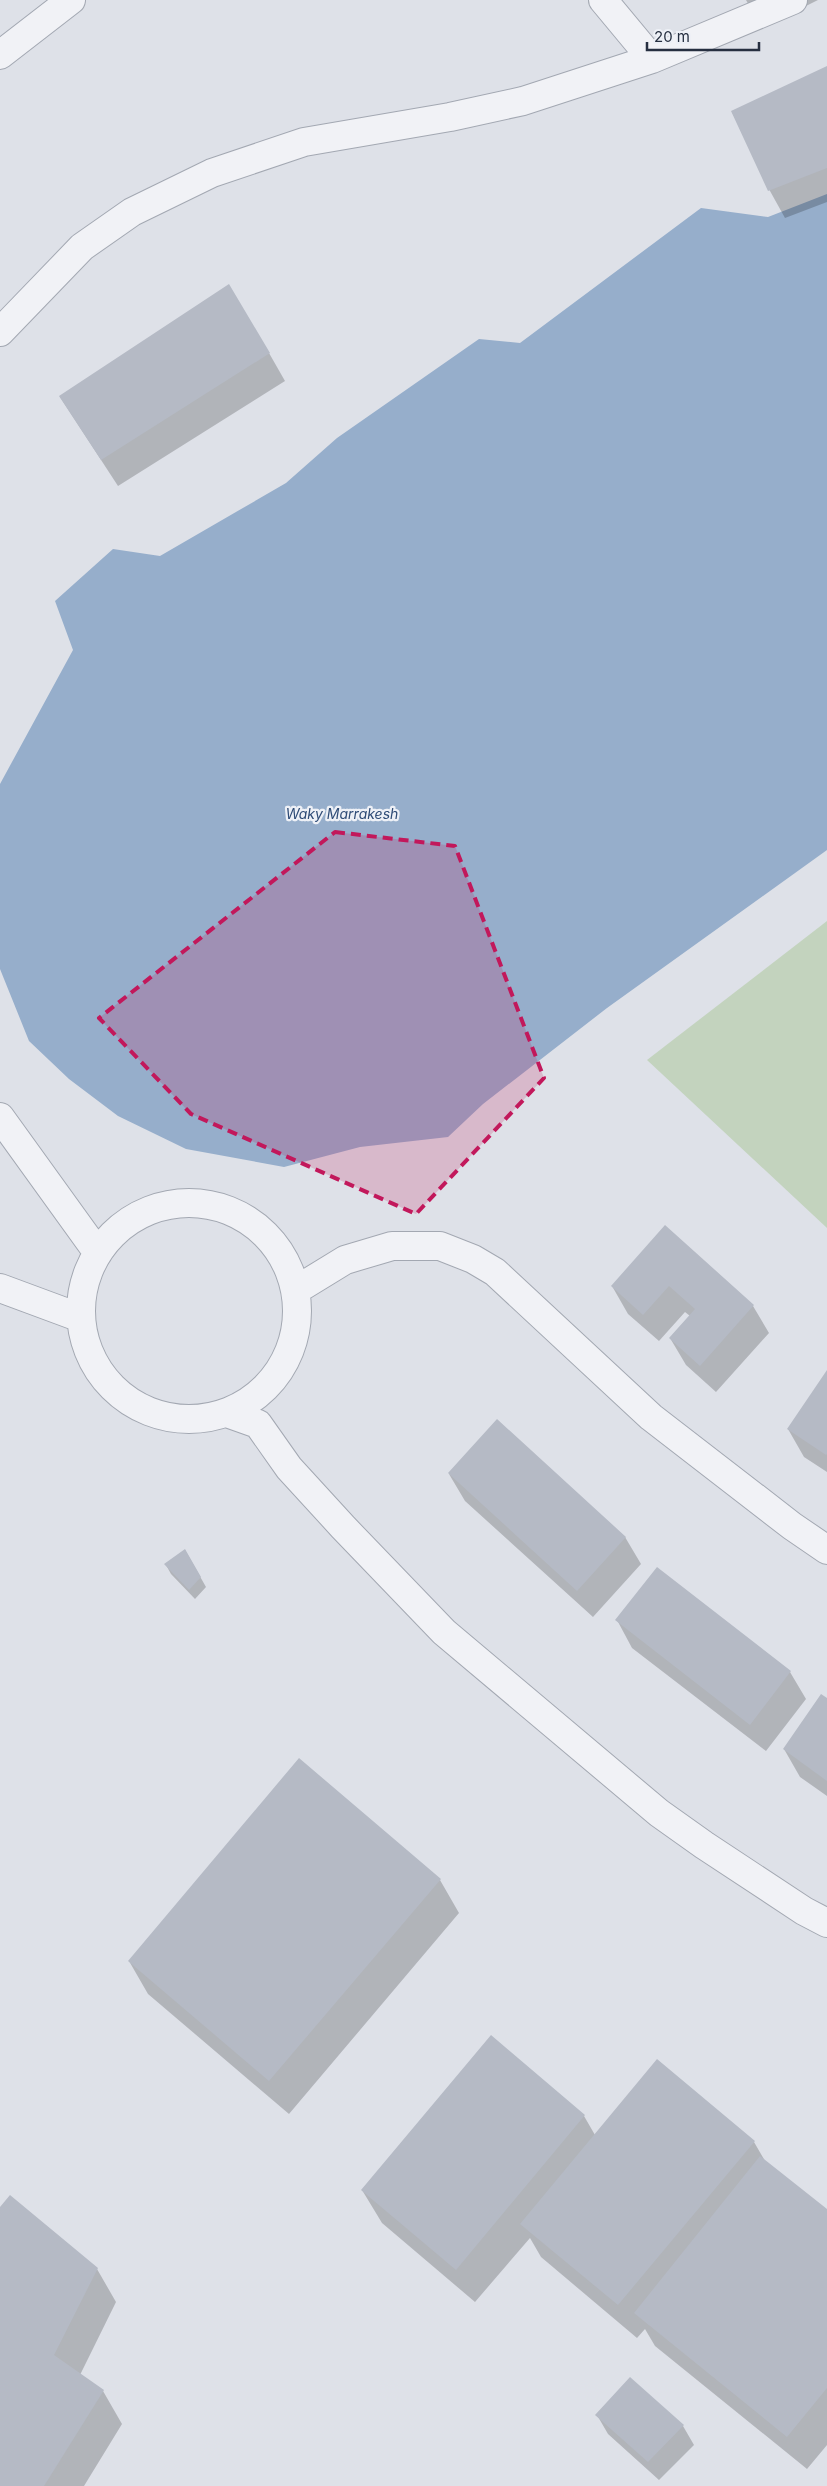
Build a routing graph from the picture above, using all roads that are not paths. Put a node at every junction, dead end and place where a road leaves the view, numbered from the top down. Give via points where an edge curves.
1 (71, 0) edge
2 (603, 0) edge
3 (793, 0) edge
4 (0, 55) edge
5 (652, 59) junction
6 (0, 332) edge
7 (0, 1117) edge
8 (98, 1253) junction
9 (0, 1288) edge
10 (296, 1290) junction
11 (81, 1318) junction
12 (227, 1413) junction
13 (827, 1550) edge
14 (827, 1923) edge

1 - 4 street
2 - 5 street
3 - 5 street
5 - 6 street via 523,101 304,142 212,173 132,212 82,247
7 - 8 street
8 - 10 street via 122,1226 155,1208 191,1202 227,1209 259,1228 283,1256
8 - 11 street via 84,1285
9 - 11 street
10 - 12 street via 298,1320 291,1350 275,1377 254,1398
10 - 13 street via 345,1260 392,1246 440,1246 473,1259 495,1272 651,1417
11 - 12 street via 92,1358 105,1380 130,1403 160,1416 194,1420
12 - 14 street via 258,1424 289,1468 444,1632 659,1813 804,1911

